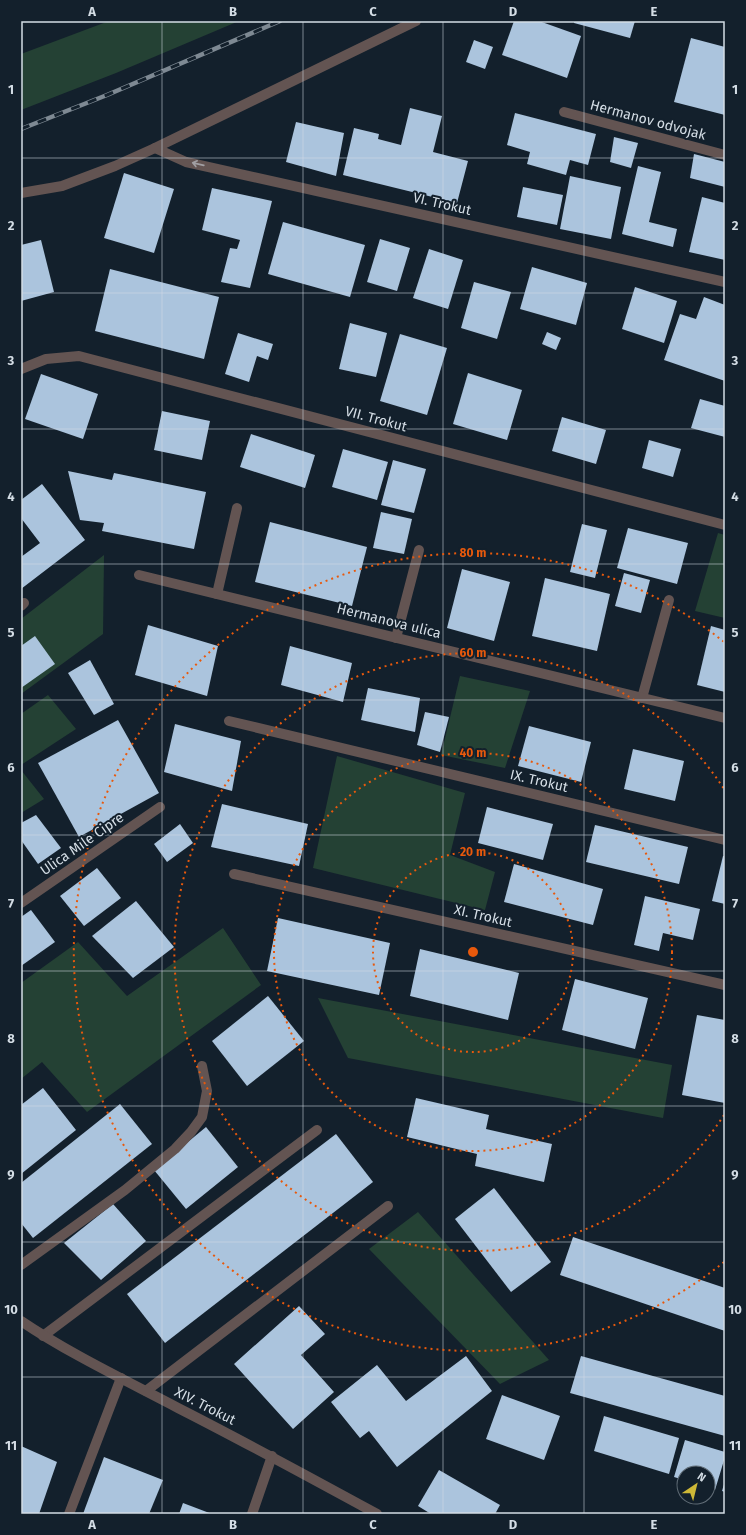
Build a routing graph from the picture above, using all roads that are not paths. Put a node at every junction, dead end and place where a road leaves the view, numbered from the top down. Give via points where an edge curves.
1 (416, 21) edge
2 (564, 112) dead end
3 (155, 148) junction
4 (725, 155) edge
5 (21, 193) edge
6 (725, 282) edge
7 (21, 369) edge
8 (237, 508) dead end
9 (725, 525) edge
10 (420, 550) dead end
11 (139, 575) dead end
12 (217, 594) junction
13 (670, 600) dead end
14 (396, 638) junction
15 (642, 698) junction
16 (725, 718) edge
17 (230, 721) dead end
18 (160, 807) dead end
19 (725, 840) edge
20 (234, 874) dead end
21 (21, 903) edge
22 (725, 985) edge
23 (202, 1066) dead end
24 (317, 1130) dead end
25 (388, 1206) dead end
26 (21, 1264) edge
27 (21, 1321) edge
28 (43, 1336) junction
29 (121, 1378) junction
30 (146, 1391) junction
31 (272, 1456) junction
32 (69, 1514) edge
33 (252, 1514) edge
34 (377, 1514) edge

1 - 3 street
2 - 4 street, Hermanov odvojak
3 - 5 street via 62,186
6 -> 3 street, VI. Trokut via 186,162
7 - 9 street, VII. Trokut via 46,359 79,356
8 - 12 street
10 - 14 street
11 - 12 street, Hermanova ulica
12 - 14 street, Hermanova ulica
13 - 15 street
14 - 15 street, Hermanova ulica
15 - 16 street, Hermanova ulica
17 - 19 street, IX. Trokut
18 - 21 street, Ulica Mile Cipre
20 - 22 street, XI. Trokut
23 - 26 street via 207,1091 202,1117 191,1132 175,1149 124,1190
24 - 28 street
25 - 30 street
27 - 28 street, XIV. Trokut
28 - 29 street, XIV. Trokut
29 - 30 street, XIV. Trokut
29 - 32 street
30 - 31 street, XIV. Trokut
31 - 33 street
31 - 34 street, XIV. Trokut

